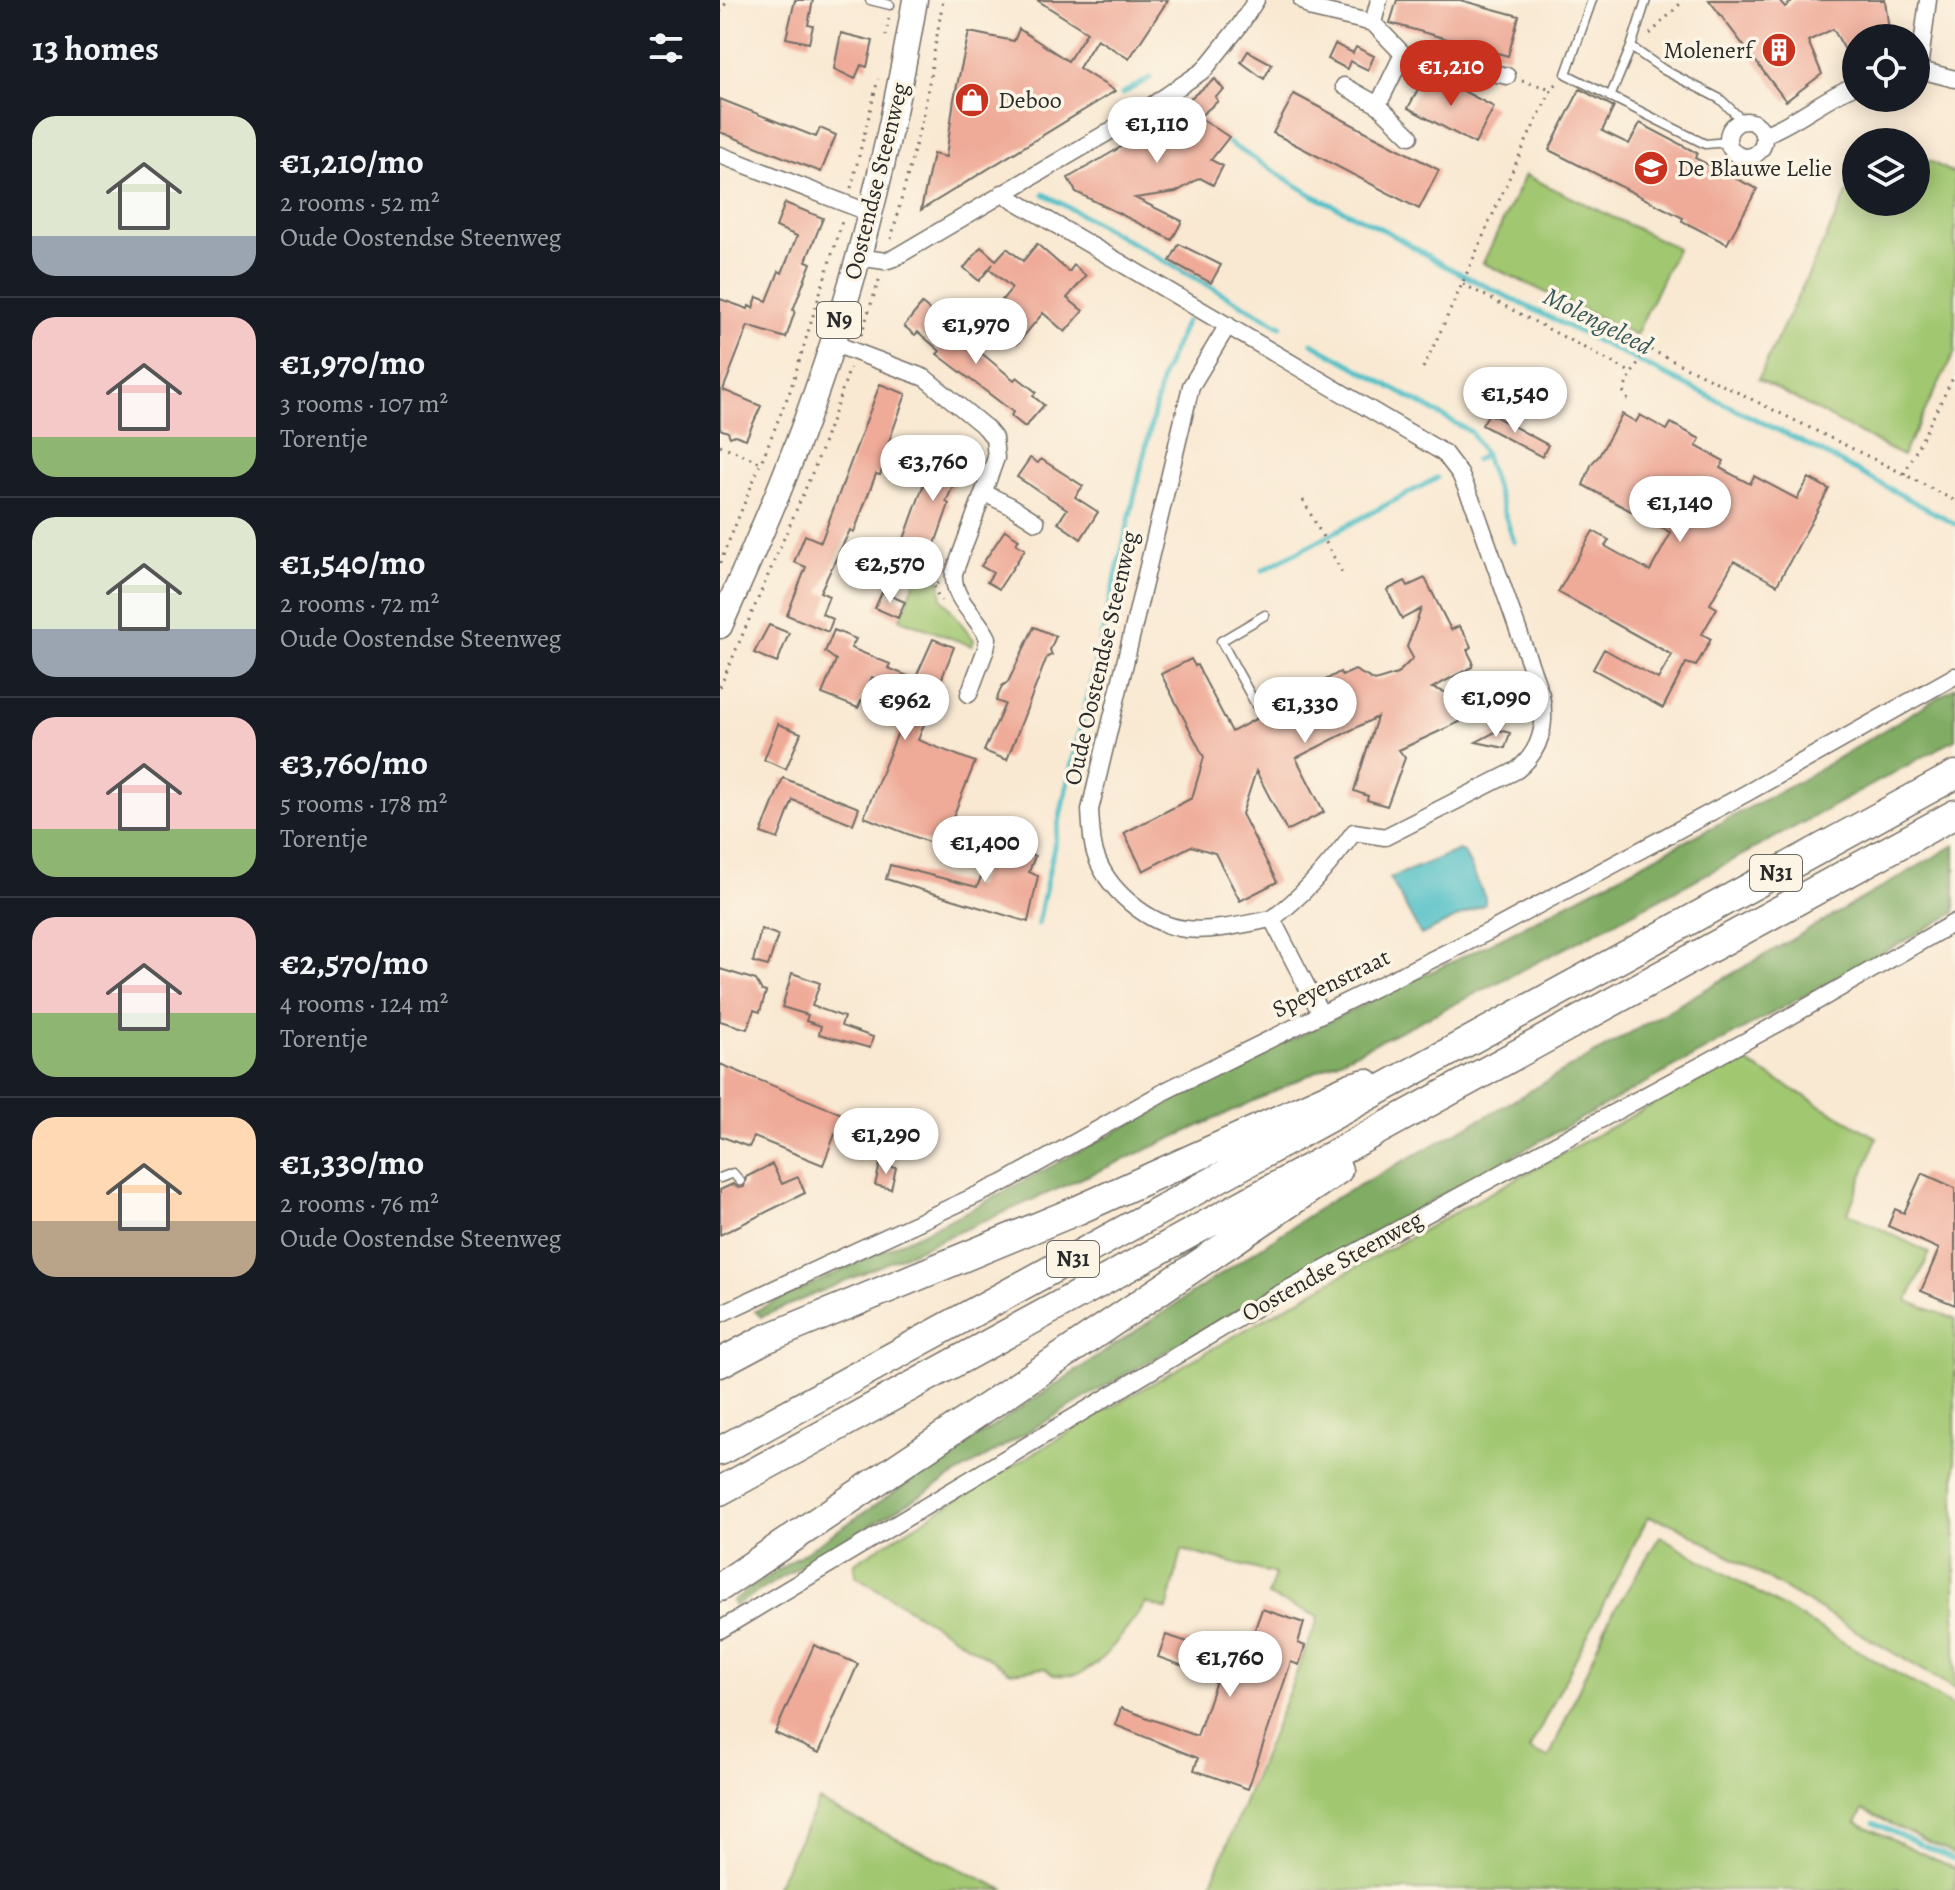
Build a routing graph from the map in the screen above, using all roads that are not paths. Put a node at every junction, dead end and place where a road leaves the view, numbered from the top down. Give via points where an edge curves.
1 (870, 0) edge
2 (915, 0) edge
3 (1256, 0) edge
4 (1302, 0) edge
5 (1379, 0) edge
6 (1592, 0) edge
7 (1646, 0) edge
8 (1928, 0) edge
9 (890, 5) road end
10 (1373, 23) junction
11 (1925, 24) edge
12 (1631, 47) junction
13 (1403, 54) junction
14 (1930, 72) edge
15 (1507, 76) road end
16 (1955, 79) edge
17 (1344, 86) dead end
18 (1842, 91) edge
19 (1610, 97) junction
20 (1378, 105) junction
21 (1743, 121) junction
22 (1763, 135) junction
23 (1410, 136) dead end
24 (1728, 142) junction
25 (720, 155) edge
26 (1002, 193) junction
27 (859, 209) junction
28 (858, 257) junction
29 (1228, 325) junction
30 (832, 343) junction
31 (984, 493) junction
32 (1036, 522) dead end
33 (1265, 615) dead end
34 (720, 626) edge
35 (1955, 676) edge
36 (969, 694) dead end
37 (1256, 705) dead end
38 (1955, 775) edge
39 (1955, 814) edge
40 (1272, 919) junction
41 (1955, 922) edge
42 (1321, 1014) junction
43 (1425, 1067) junction
44 (1365, 1139) junction
45 (720, 1178) edge
46 (740, 1181) dead end
47 (720, 1314) edge
48 (720, 1363) edge
49 (720, 1451) edge
50 (720, 1491) edge
51 (720, 1587) edge
52 (720, 1630) edge

1 - 9 lane
2 - 27 main road, Oostendse Steenweg / N9 via 904,66
3 - 26 street via 1204,70
4 - 10 street via 1313,9
5 - 10 street
6 - 19 lane via 1566,74
7 - 12 lane
8 - 11 street
10 - 13 street
12 - 19 lane
12 - 21 lane via 1720,99
13 - 15 street
13 - 20 street
14 - 16 street
17 - 20 street
18 - 22 street
19 - 24 lane via 1705,144
20 - 23 street
21 - 22 street via 1757,125
21 - 24 street via 1731,128
22 - 24 street via 1758,152 1748,157 1736,155
25 - 27 street
26 - 28 street via 894,258
26 - 29 street
27 - 28 main road, Oostendse Steenweg / N9
28 - 30 main road, Oostendse Steenweg / N9
29 - 40 street, Oude Oostendse Steenweg via 1191,386 1090,810 1095,854 1121,898 1152,918 1185,929
29 - 40 street via 1444,453 1475,508 1544,708 1533,755 1517,770 1385,837 1354,832 1328,867
30 - 31 street via 925,378 986,428 997,447
30 - 34 main road, Oostendse Steenweg / N9 via 785,474
31 - 32 street
31 - 36 street via 953,584 988,638
33 - 37 lane via 1221,641
35 - 42 street, Speyenstraat via 1490,931
38 - 43 highway, N31
39 - 44 highway, N31
40 - 42 street
41 - 52 street, Oostendse Steenweg via 1277,1295
42 - 47 street, Speyenstraat via 1169,1089 1005,1182
43 - 48 highway via 1351,1087
43 - 49 highway, N31
44 - 50 highway, N31
44 - 51 highway via 1337,1171
45 - 46 lane via 733,1173

